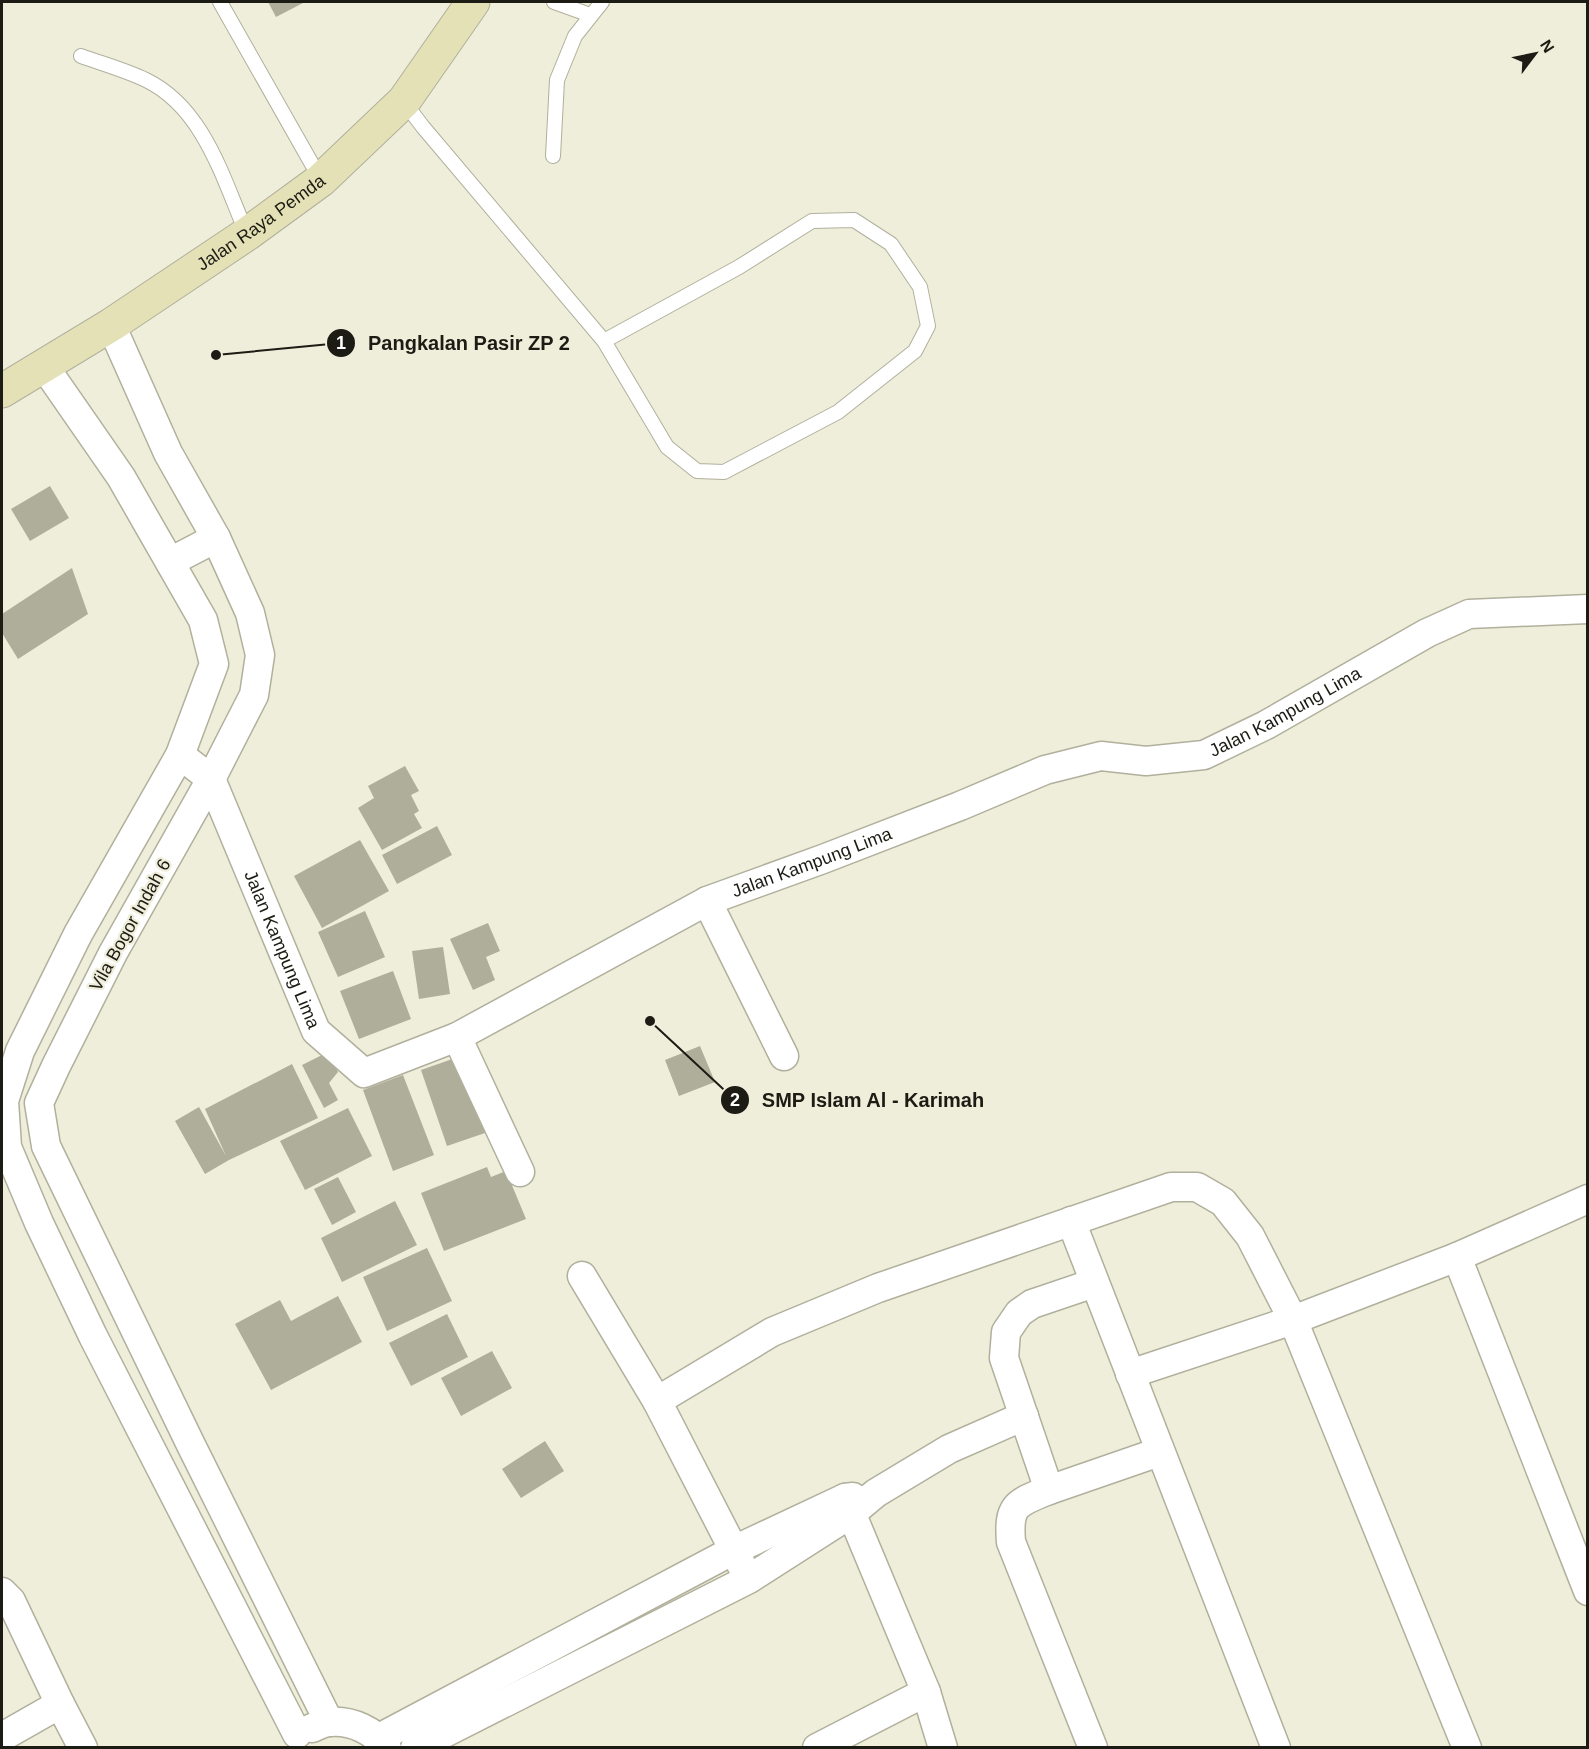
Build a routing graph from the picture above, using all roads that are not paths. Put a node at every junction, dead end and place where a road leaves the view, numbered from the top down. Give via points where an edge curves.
1 (220, 2) edge
2 (473, 2) edge
3 (554, 2) edge
4 (602, 2) edge
5 (590, 15) junction
6 (81, 56) dead end
7 (404, 101) junction
8 (553, 156) dead end
9 (321, 180) junction
10 (247, 234) junction
11 (111, 325) junction
12 (604, 341) junction
13 (44, 366) junction
14 (2, 391) edge
15 (216, 538) junction
16 (170, 562) junction
17 (1587, 609) edge
18 (180, 755) junction
19 (211, 779) junction
20 (707, 901) junction
21 (78, 934) junction
22 (113, 953) junction
23 (457, 1037) junction
24 (784, 1056) dead end
25 (520, 1172) dead end
26 (1587, 1199) edge
27 (1071, 1221) junction
28 (1457, 1257) junction
29 (582, 1276) dead end
30 (1094, 1283) junction
31 (130, 1316) junction
32 (1293, 1320) junction
33 (93, 1336) junction
34 (1130, 1374) junction
35 (657, 1401) junction
36 (1023, 1416) junction
37 (1160, 1452) junction
38 (1049, 1490) junction
39 (849, 1505) junction
40 (734, 1550) junction
41 (749, 1579) junction
42 (1587, 1591) edge
43 (2, 1592) edge
44 (926, 1692) junction
45 (60, 1704) junction
46 (329, 1722) junction
47 (2, 1737) edge
48 (290, 1741) edge
49 (383, 1743) edge
50 (83, 1748) edge
51 (415, 1748) edge
52 (817, 1748) edge
53 (943, 1748) edge
54 (1093, 1748) edge
55 (1276, 1748) edge
56 (1467, 1748) edge

1 - 9 lane
2 - 7 main road, Jalan Raya Pemda
3 - 5 lane
4 - 5 lane
5 - 8 lane via 575,36 557,80
6 - 10 lane via 147,81 192,117
7 - 9 main road, Jalan Raya Pemda
7 - 12 lane
9 - 10 main road, Jalan Raya Pemda
10 - 11 main road, Jalan Raya Pemda
11 - 13 main road, Jalan Raya Pemda
11 - 15 street, Vila Bogor Indah 6 via 168,453
12 - 12 lane via 739,267 812,221 854,220 891,244 920,287 928,326 915,351 838,412 724,472 697,471 667,447
13 - 14 main road, Jalan Raya Pemda
13 - 16 street via 121,477
15 - 16 street
15 - 19 street, Vila Bogor Indah 6 via 250,613 260,655 254,695
16 - 18 street via 203,620 214,664
17 - 20 street, Jalan Kampung Lima via 1469,615 1427,633 1266,725 1204,755 1146,761 1101,756 1045,770 824,860
18 - 19 street
18 - 21 street
19 - 22 street, Vila Bogor Indah 6
19 - 23 street, Jalan Kampung Lima via 316,1031 364,1073
20 - 23 street, Jalan Kampung Lima
20 - 24 street
21 - 22 street
21 - 33 street via 20,1051 4,1101 7,1147
22 - 31 street, Vila Bogor Indah 6 via 39,1103 46,1146
23 - 25 street
26 - 28 street
27 - 30 street
27 - 32 street via 1171,1187 1197,1187 1223,1202 1250,1236
27 - 35 street via 878,1288 772,1332
28 - 32 street
28 - 42 street
29 - 35 street
30 - 34 street
30 - 36 street via 1032,1304 1019,1313 1006,1332 1004,1358
31 - 33 street
31 - 46 street, Vila Bogor Indah 6
32 - 34 street
32 - 56 street
33 - 48 street via 152,1448
34 - 37 street
35 - 40 street
36 - 38 street
36 - 39 street via 949,1449
37 - 38 street
37 - 55 street
38 - 54 street via 1014,1508 1011,1542
39 - 40 street
39 - 41 street
39 - 44 street
40 - 41 street
40 - 49 street
41 - 51 street
43 - 45 street via 11,1601
44 - 52 street
44 - 53 street
45 - 47 street
45 - 50 street
46 - 48 street
46 - 49 street via 356,1725

